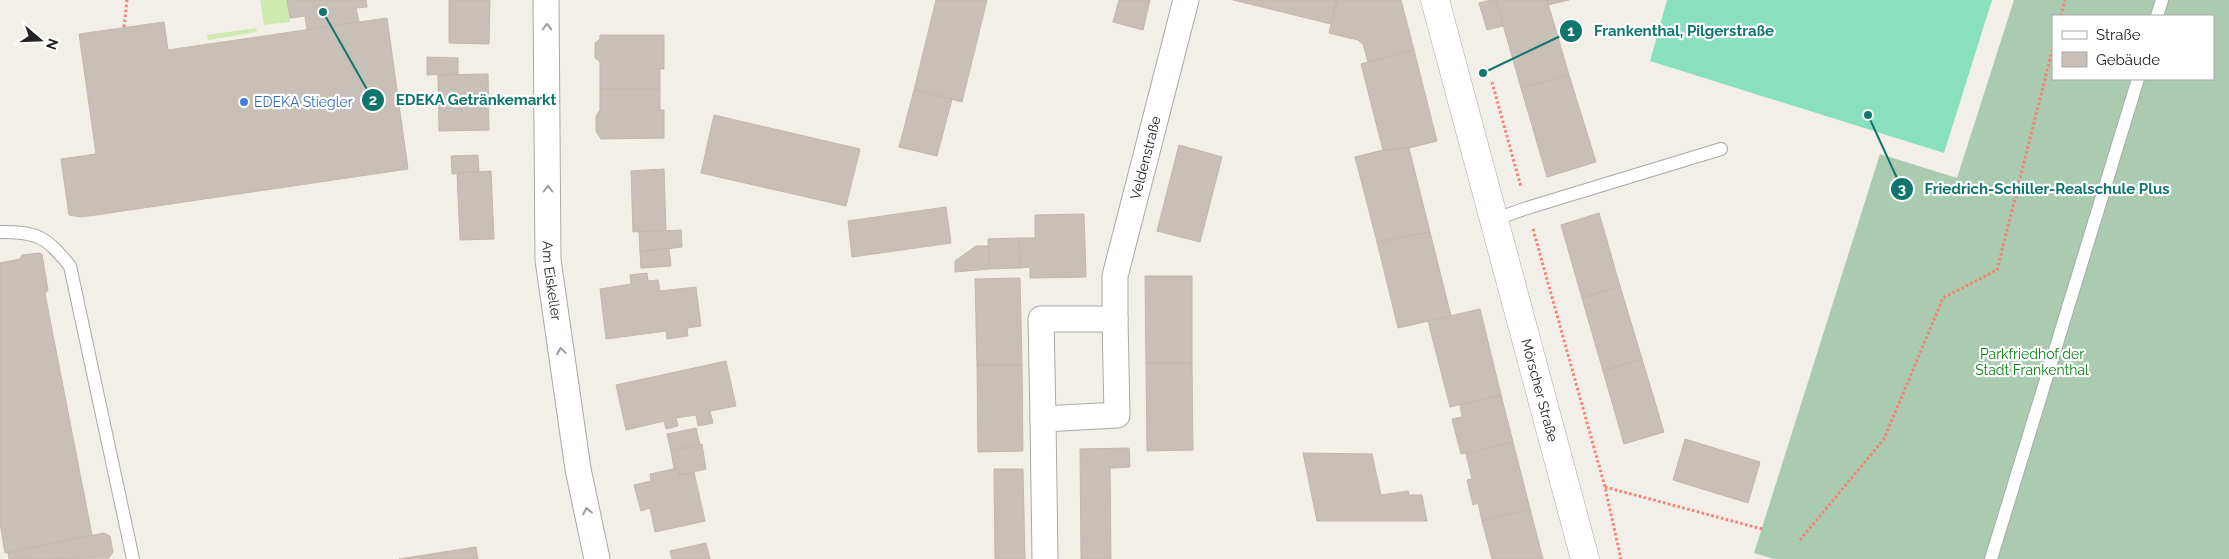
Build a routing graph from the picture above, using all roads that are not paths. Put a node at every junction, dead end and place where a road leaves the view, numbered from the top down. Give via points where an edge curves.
1 (546, 0) edge
2 (1186, 0) edge
3 (1435, 0) edge
4 (2162, 0) edge
5 (2157, 15) edge
6 (2138, 80) edge
7 (1720, 149) dead end
8 (1493, 220) junction
9 (0, 232) edge
10 (1115, 319) junction
11 (1043, 419) junction
12 (133, 559) edge
13 (597, 559) edge
14 (1045, 559) edge
15 (1585, 559) edge
16 (1991, 559) edge

13 -> 1 street, Am Eiskeller via 578,469 548,260
2 - 10 street, Veldenstraße via 1115,276
3 - 8 street, Mörscher Straße
4 - 5 lane
6 - 16 lane
7 - 8 lane
8 - 15 street, Mörscher Straße
9 - 12 lane via 26,232 51,243 70,266
10 - 11 street, Veldenstraße via 1117,415
10 - 11 street via 1041,319
11 - 14 street

